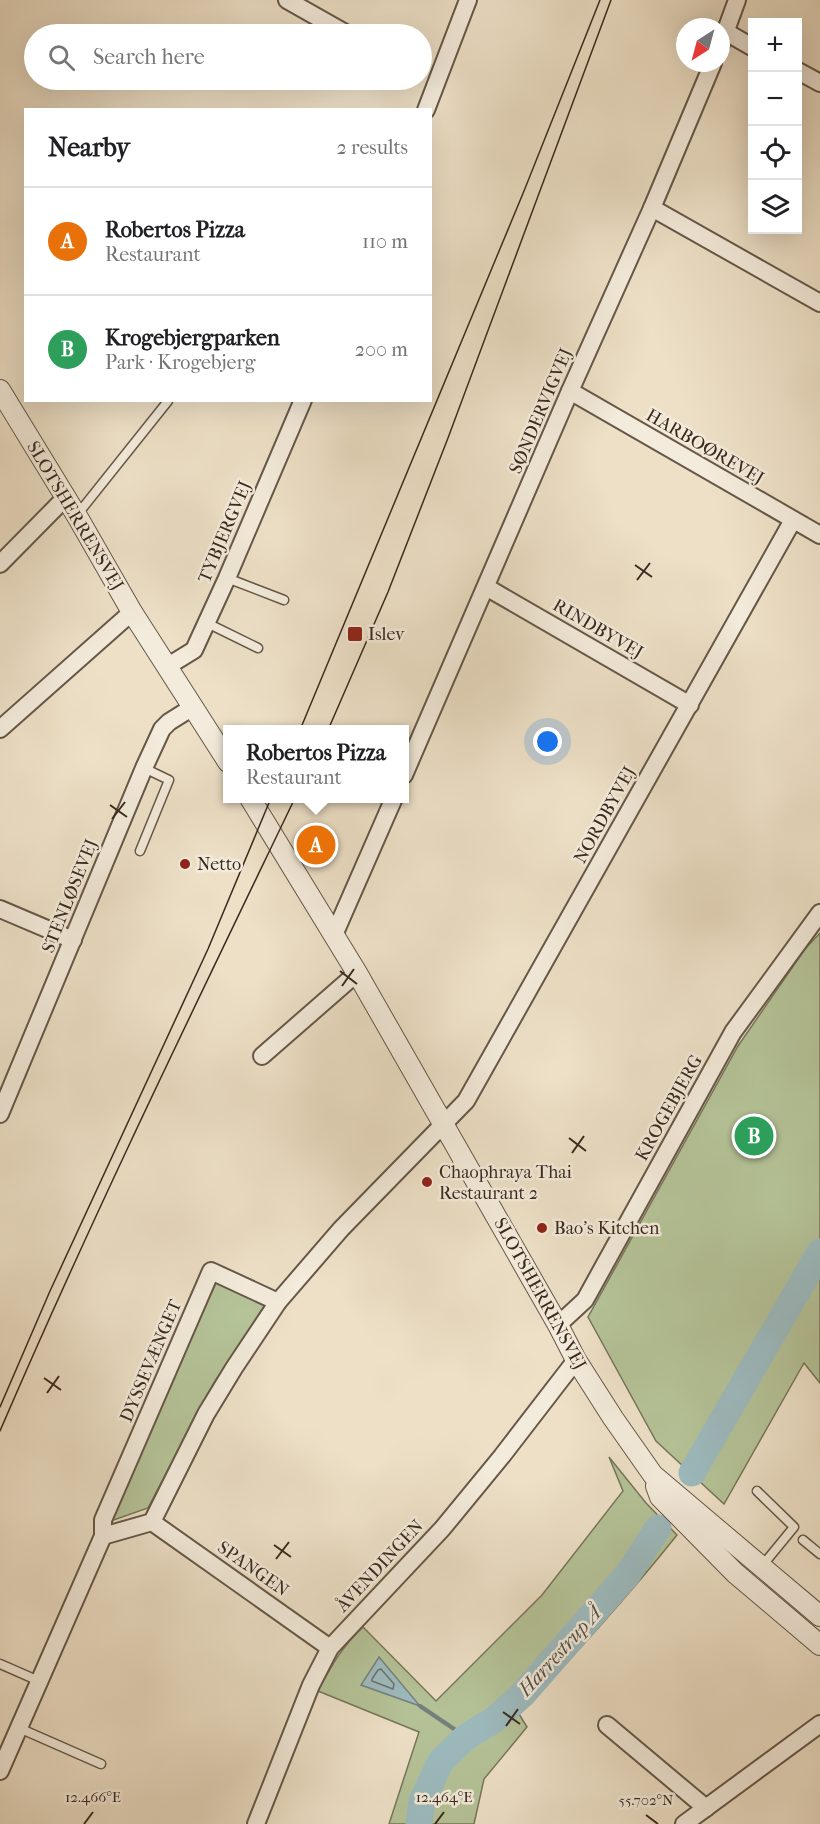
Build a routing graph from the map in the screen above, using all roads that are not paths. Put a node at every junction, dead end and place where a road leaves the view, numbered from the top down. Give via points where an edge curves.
1 (287, 0) edge
2 (468, 0) edge
3 (736, 0) edge
4 (730, 19) edge
5 (329, 24) edge
6 (730, 40) edge
7 (748, 45) edge
8 (709, 72) edge
9 (800, 72) edge
10 (432, 75) edge
11 (820, 83) edge
12 (428, 90) edge
13 (426, 108) edge
14 (652, 208) junction
15 (820, 303) edge
16 (0, 390) edge
17 (570, 392) junction
18 (167, 402) edge
19 (302, 402) edge
20 (65, 498) junction
21 (76, 516) junction
22 (793, 520) junction
23 (820, 535) edge
24 (0, 564) edge
25 (227, 578) junction
26 (486, 587) junction
27 (284, 600) dead end
28 (132, 612) junction
29 (207, 623) junction
30 (258, 648) dead end
31 (168, 666) junction
32 (690, 705) junction
33 (193, 707) junction
34 (0, 729) edge
35 (223, 754) edge
36 (409, 766) edge
37 (144, 768) junction
38 (253, 803) edge
39 (392, 803) edge
40 (140, 851) dead end
41 (0, 909) edge
42 (820, 914) edge
43 (334, 936) junction
44 (73, 940) junction
45 (357, 973) junction
46 (262, 1056) dead end
47 (0, 1114) edge
48 (444, 1125) junction
49 (278, 1302) junction
50 (558, 1325) junction
51 (576, 1360) junction
52 (653, 1475) junction
53 (757, 1491) dead end
54 (152, 1522) junction
55 (103, 1536) junction
56 (803, 1540) dead end
57 (820, 1554) edge
58 (762, 1567) junction
59 (820, 1616) edge
60 (820, 1645) edge
61 (330, 1648) junction
62 (0, 1664) edge
63 (39, 1682) junction
64 (820, 1724) edge
65 (607, 1725) dead end
66 (19, 1728) junction
67 (101, 1764) dead end
68 (0, 1771) edge
69 (706, 1808) junction
70 (256, 1824) edge
71 (684, 1824) edge

1 - 5 street
2 - 10 street
3 - 4 street
6 - 7 street
8 - 14 street, SØNDERVIGVEJ
9 - 11 street
12 - 13 street
14 - 15 street
14 - 17 street, SØNDERVIGVEJ
16 - 20 street, SLOTSHERRENSVEJ
17 - 22 street, HARBOØREVEJ
17 - 26 street, SØNDERVIGVEJ
18 - 21 lane
19 - 25 street, TYBJERGVEJ
20 - 21 street, SLOTSHERRENSVEJ
20 - 24 street
21 - 28 street, SLOTSHERRENSVEJ
22 - 23 street, HARBOØREVEJ
22 - 32 street, NORDBYVEJ
25 - 27 lane
25 - 29 street, TYBJERGVEJ
26 - 32 street, RINDBYVEJ
26 - 36 street, SØNDERVIGVEJ
28 - 31 street, SLOTSHERRENSVEJ
28 - 34 street, SLOTSHERRENSVEJ
29 - 30 lane
29 - 31 street, TYBJERGVEJ via 194,650
31 - 33 street, SLOTSHERRENSVEJ
32 - 48 street, NORDBYVEJ via 466,1101
33 - 35 street, SLOTSHERRENSVEJ
33 - 37 street, STENLØSEVEJ via 162,729
37 - 40 lane via 169,780
37 - 44 street, STENLØSEVEJ
38 - 43 street, SLOTSHERRENSVEJ
39 - 43 street
41 - 44 street
42 - 50 street, KROGEBJERG via 733,1032 585,1300
43 - 45 street, SLOTSHERRENSVEJ
44 - 47 street, STENLØSEVEJ
45 - 46 street
45 - 48 street, SLOTSHERRENSVEJ
48 - 49 street via 341,1229
48 - 50 street, SLOTSHERRENSVEJ
49 - 54 street via 206,1414
49 - 55 street, DYSSEVÆNGET via 211,1271 103,1521
50 - 51 street, SLOTSHERRENSVEJ
51 - 52 street, SLOTSHERRENSVEJ
51 - 61 street, ÅVENDINGEN via 442,1529
52 - 58 street, SLOTSHERRENSVEJ
52 - 60 street, SLOTSHERRENSVEJ via 660,1497 690,1528 735,1573
53 - 58 lane via 795,1527
54 - 55 street
54 - 61 street, SPANGEN
55 - 63 street, DYSSEVÆNGET
56 - 57 lane
58 - 59 street, SLOTSHERRENSVEJ
61 - 70 street, ÅVENDINGEN via 311,1685
62 - 63 lane
63 - 66 street, DYSSEVÆNGET
64 - 69 street
65 - 69 street
66 - 67 lane
66 - 68 street, DYSSEVÆNGET
69 - 71 street

